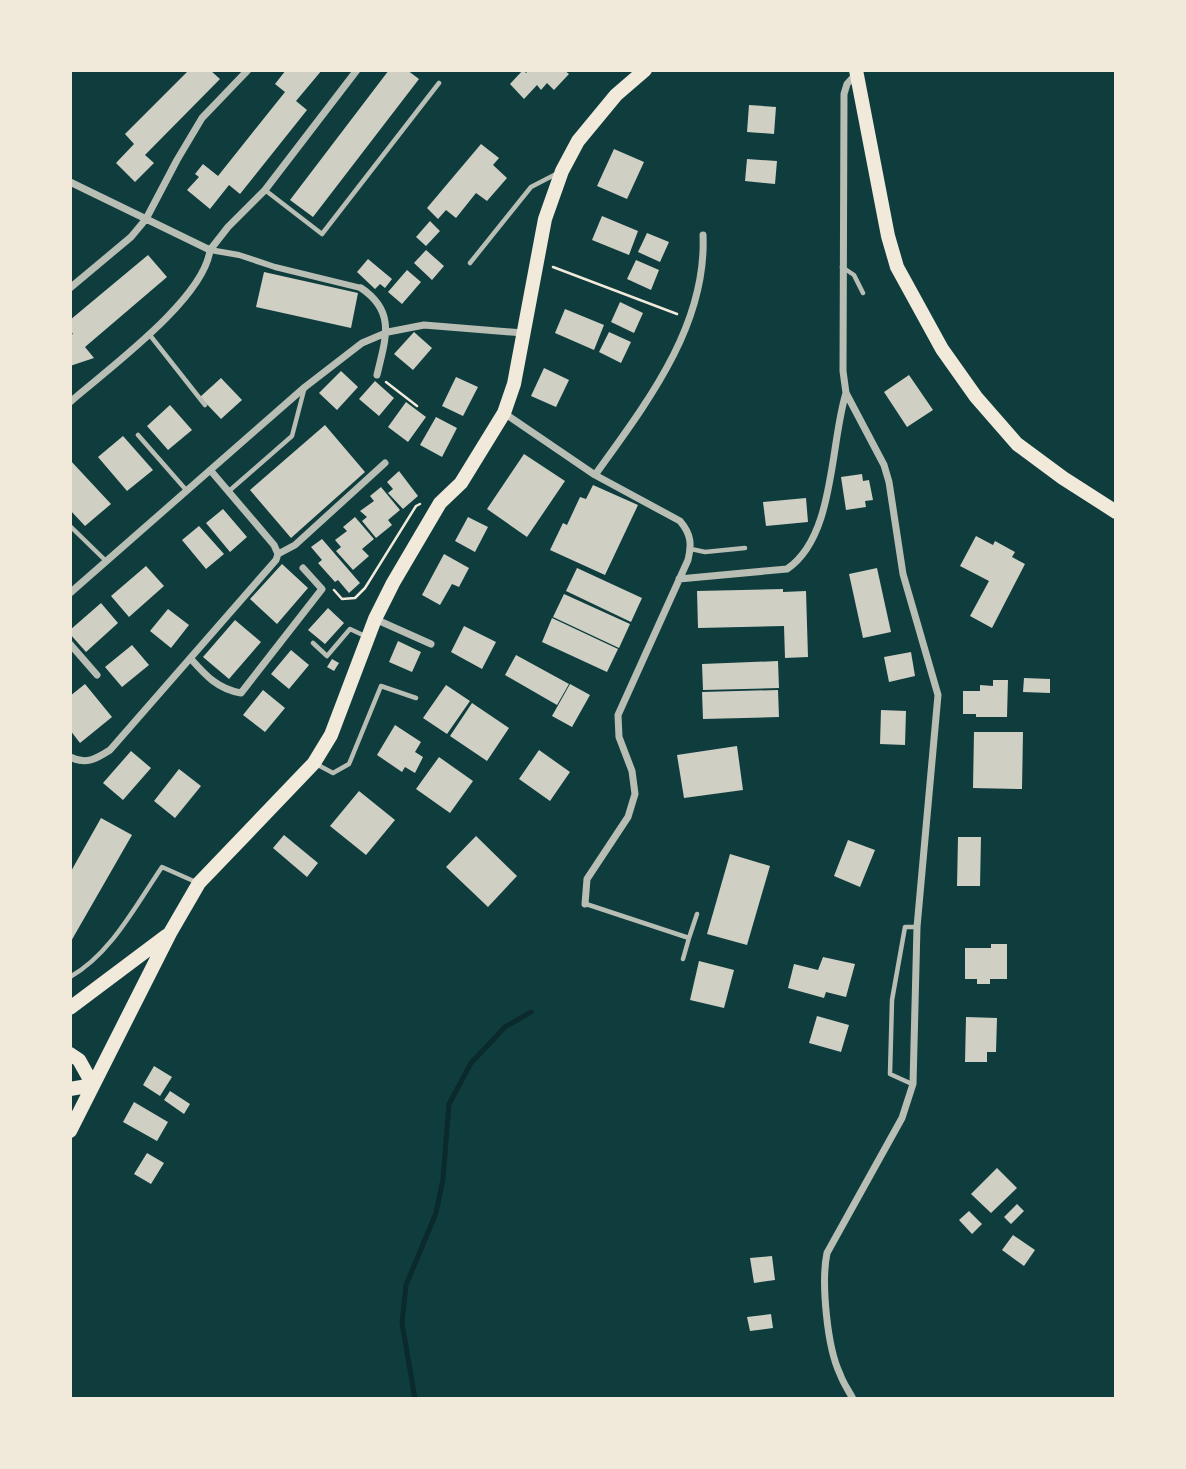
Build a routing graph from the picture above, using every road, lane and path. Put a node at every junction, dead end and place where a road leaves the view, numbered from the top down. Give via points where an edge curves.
1 (248, 70) edge
2 (357, 70) edge
3 (645, 70) edge
4 (856, 72) edge
5 (439, 83) dead end
6 (562, 171) junction
7 (70, 182) edge
8 (265, 190) junction
9 (146, 219) junction
10 (703, 235) dead end
11 (210, 250) junction
12 (536, 261) junction
13 (470, 263) dead end
14 (842, 267) junction
15 (70, 288) edge
16 (361, 288) joint
17 (863, 293) dead end
18 (690, 319) junction
19 (387, 331) junction
20 (523, 332) junction
21 (148, 334) junction
22 (377, 375) joint
23 (304, 387) junction
24 (846, 393) junction
25 (70, 402) edge
26 (205, 405) dead end
27 (417, 406) dead end
28 (504, 414) junction
29 (138, 435) dead end
30 (385, 463) dead end
31 (211, 471) junction
32 (595, 475) junction
33 (188, 491) junction
34 (228, 492) junction
35 (440, 503) junction
36 (1116, 512) edge
37 (70, 526) edge
38 (745, 548) dead end
39 (691, 549) junction
40 (278, 554) junction
41 (106, 561) junction
42 (303, 568) dead end
43 (679, 579) junction
44 (334, 590) dead end
45 (70, 593) edge
46 (375, 619) junction
47 (368, 637) junction
48 (313, 643) dead end
49 (70, 644) edge
50 (430, 644) dead end
51 (191, 659) junction
52 (97, 675) dead end
53 (416, 698) dead end
54 (70, 757) edge
55 (314, 763) junction
56 (199, 883) junction
57 (585, 904) joint
58 (697, 914) dead end
59 (918, 927) junction
60 (170, 933) junction
61 (689, 938) junction
62 (683, 959) dead end
63 (70, 977) edge
64 (70, 1008) edge
65 (70, 1054) edge
66 (913, 1084) junction
67 (93, 1085) junction
68 (70, 1089) edge
69 (70, 1131) edge
70 (853, 1399) edge

1 - 9 street via 202,118
2 - 8 street
3 - 6 main road via 616,95 578,141
4 - 14 street via 844,94
4 - 36 main road via 897,267 942,349 1017,444
5 - 8 lane via 323,234
6 - 12 main road
6 - 13 lane via 531,187
7 - 9 street
8 - 11 street
9 - 11 street
9 - 15 street
10 - 18 street via 704,260
11 - 16 street
11 - 21 street via 201,277 185,300
12 - 18 path
12 - 20 main road
14 - 17 lane via 855,275
14 - 24 street via 841,351
16 - 19 street via 381,308
18 - 32 street via 650,396
19 - 20 street via 425,326
19 - 22 street
19 - 23 street via 362,343
20 - 28 main road
21 - 25 street
21 - 26 lane
22 - 27 path
23 - 31 street
23 - 34 lane via 292,436
24 - 43 street via 827,494 811,543 797,562 787,569
24 - 59 street via 884,465 903,574 938,695
28 - 32 street
28 - 35 main road via 461,483
29 - 33 lane
30 - 40 street via 295,545
31 - 33 street
31 - 34 street
32 - 39 street via 680,521 690,532
33 - 41 street
34 - 40 street
35 - 44 path via 431,499 416,506 355,598 342,599
35 - 46 main road
37 - 41 lane
38 - 39 lane
39 - 43 street
40 - 51 street
41 - 45 street
42 - 51 street via 322,589 241,693 211,681
43 - 57 street via 618,715 619,737 635,794 628,817 587,879
46 - 47 main road
46 - 50 street
47 - 48 lane via 350,629 327,656
47 - 55 main road via 331,735
49 - 52 street
51 - 54 street via 110,750 93,761
53 - 55 lane via 381,686 349,764 333,773
55 - 56 main road
56 - 60 main road
56 - 63 lane via 162,867 121,928 86,968
57 - 61 lane
58 - 61 lane
59 - 66 street
59 - 66 lane via 905,927 892,1000 890,1074
60 - 64 main road
60 - 67 main road
61 - 62 lane
65 - 67 main road via 79,1060
66 - 70 street via 902,1118 827,1253 824,1285 830,1333 838,1372
67 - 68 main road
67 - 69 main road

